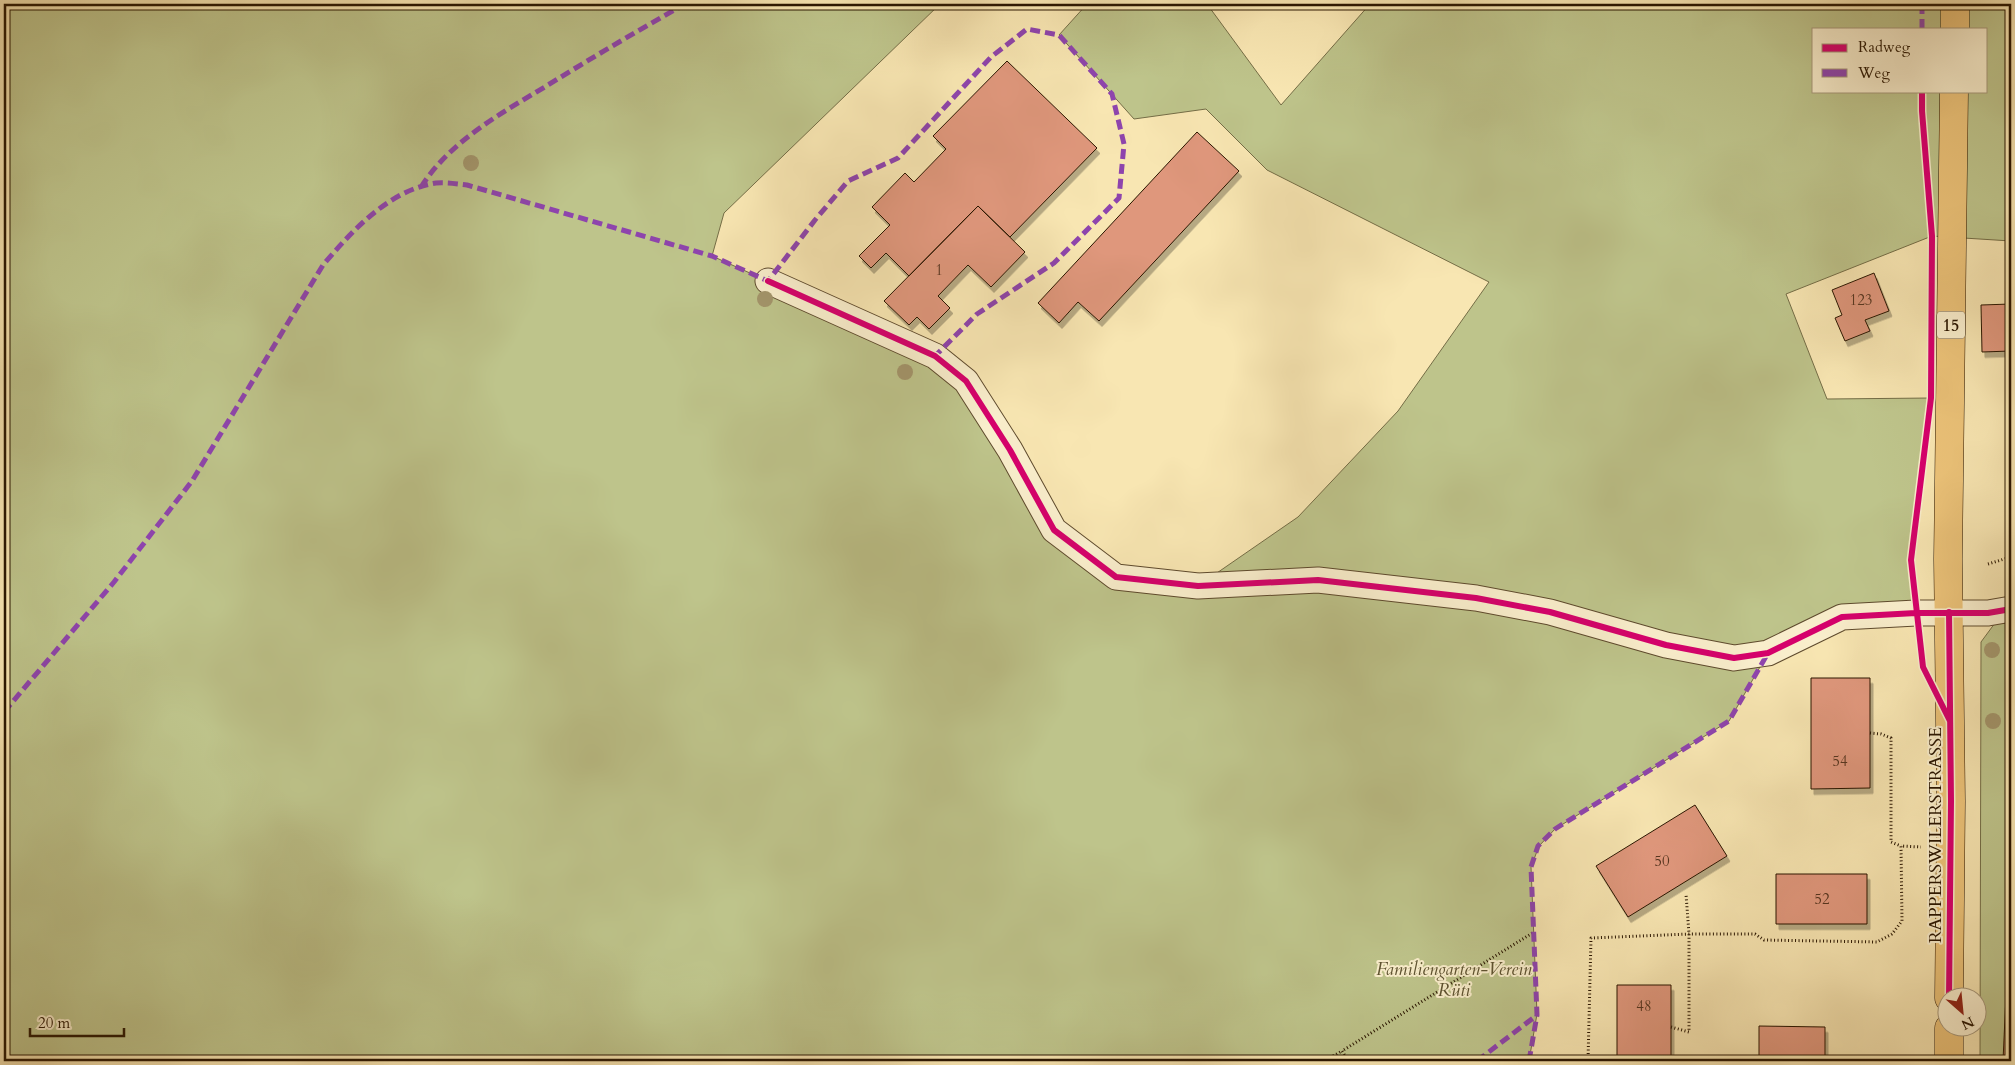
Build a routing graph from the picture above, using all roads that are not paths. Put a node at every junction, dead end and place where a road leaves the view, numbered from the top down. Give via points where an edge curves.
1 (1955, 4) edge
2 (1955, 28) edge
3 (1954, 92) edge
4 (768, 281) dead end
5 (2000, 611) edge
6 (1949, 612) junction
7 (1949, 988) edge
8 (1949, 1038) edge
9 (1949, 1061) edge

1 - 2 main road
3 - 6 main road, RAPPERSWILERSTRASSE / 15
4 - 6 street via 935,356 966,381 1010,450 1054,530 1116,577 1198,586 1318,580 1476,598 1550,612 1666,645 1734,658 1768,653 1842,617
5 - 6 street
6 - 7 main road, RAPPERSWILERSTRASSE / 15
8 - 9 main road

